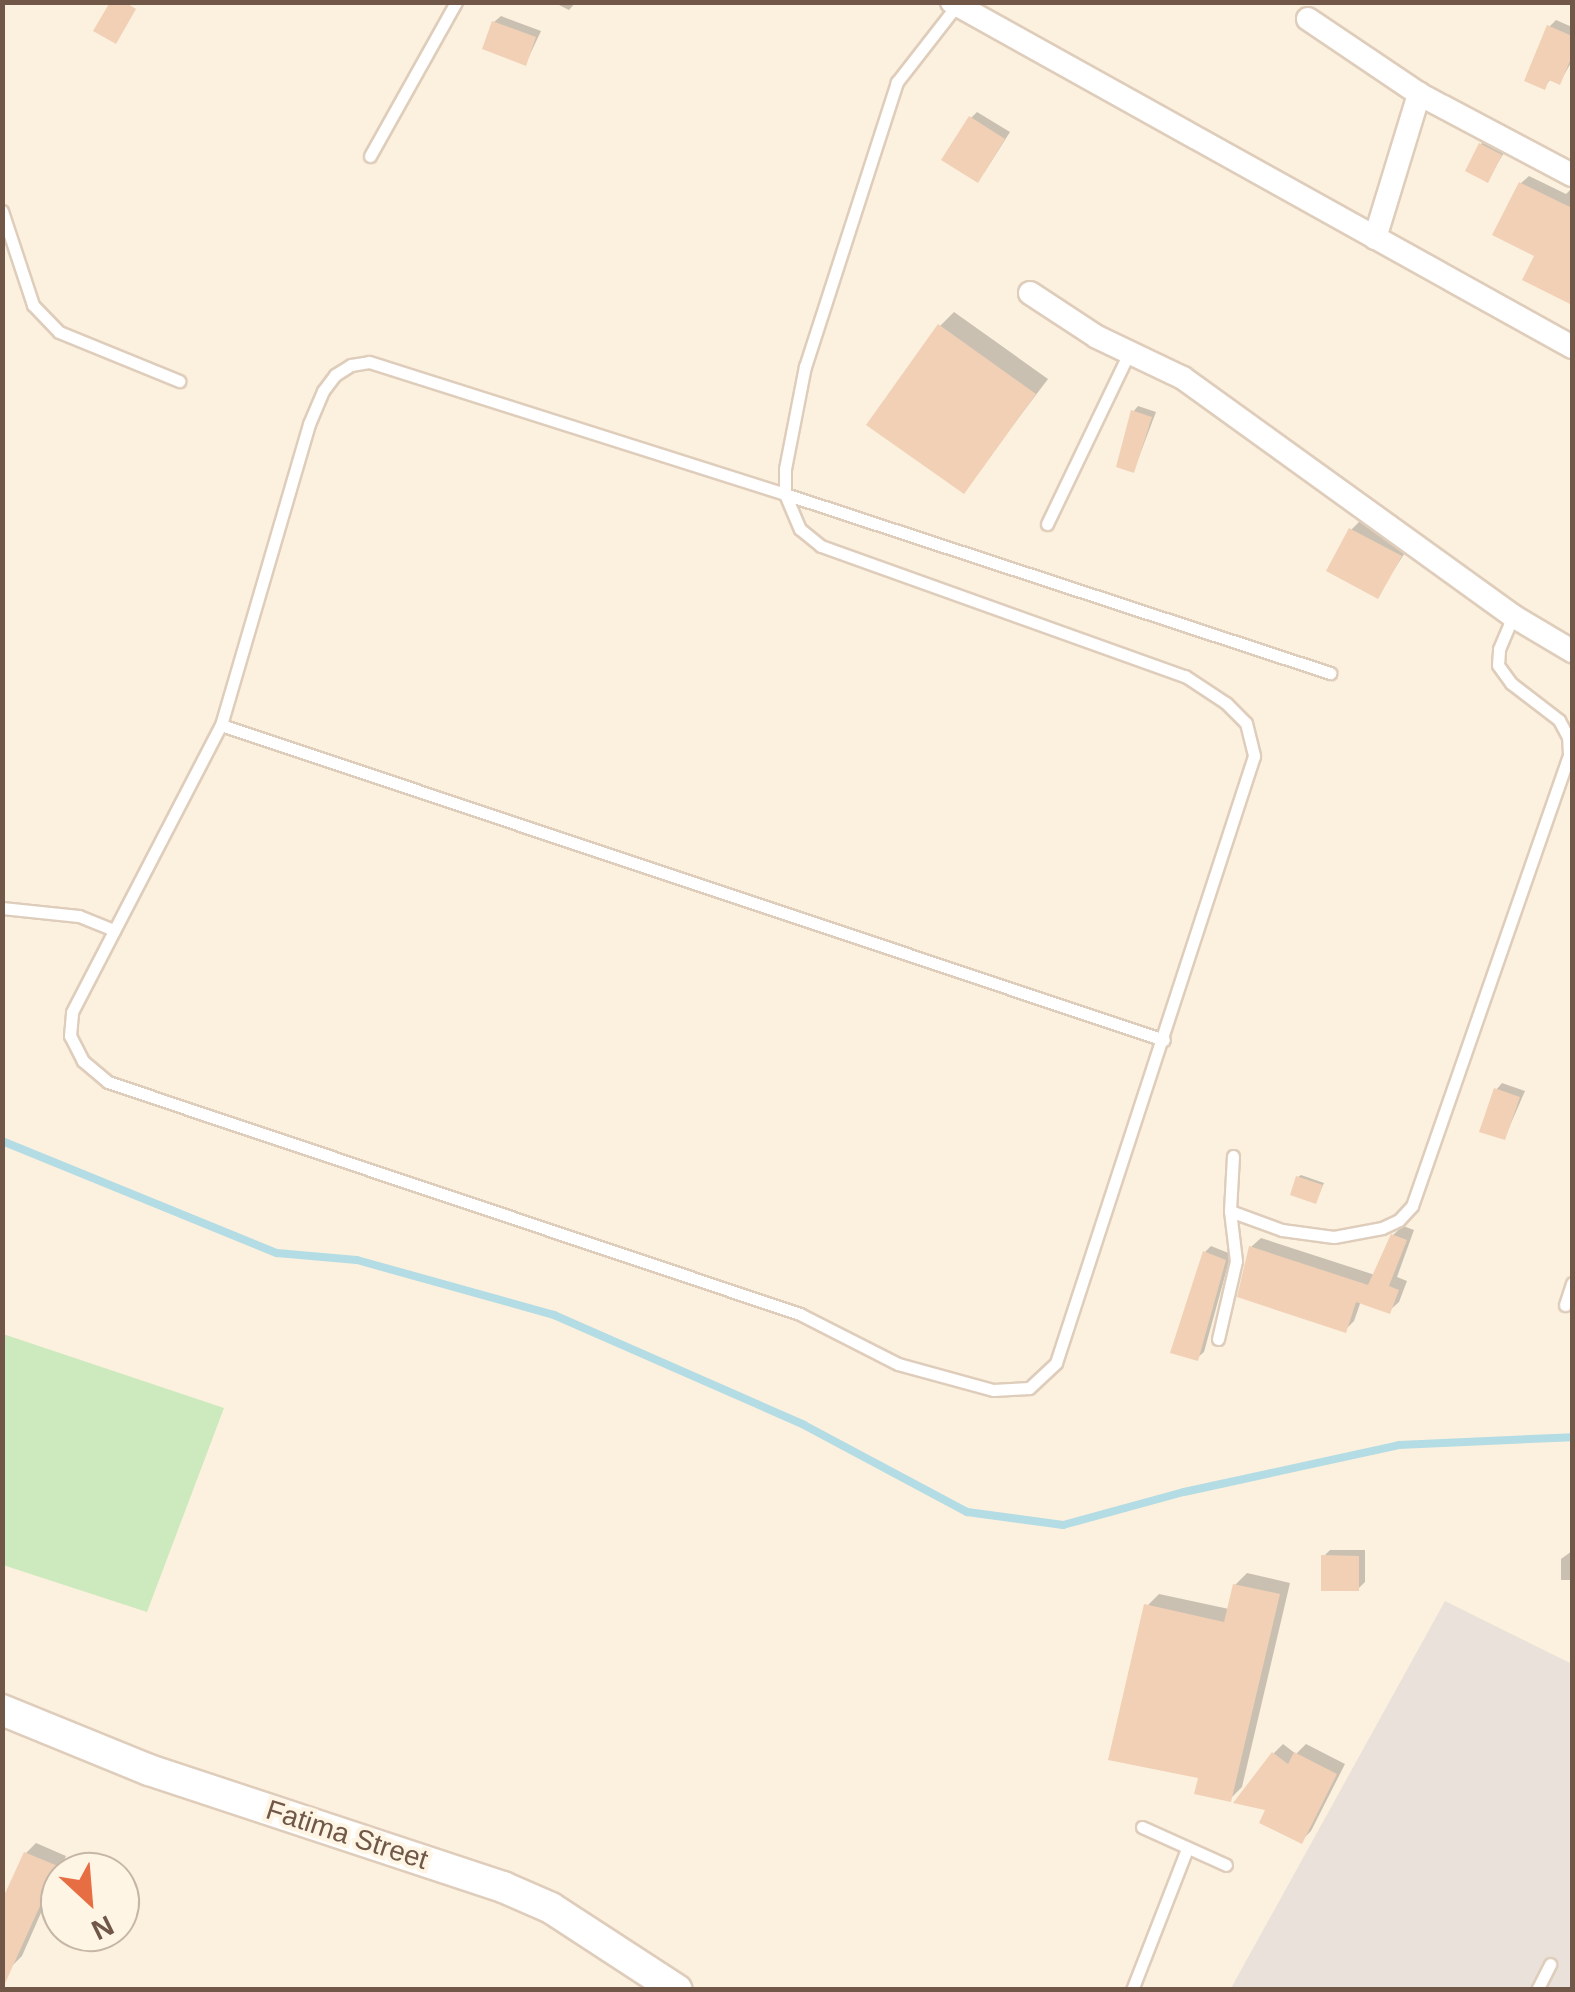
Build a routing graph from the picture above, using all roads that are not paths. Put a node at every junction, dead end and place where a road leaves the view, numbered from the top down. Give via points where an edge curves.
1 (456, 2) edge
2 (954, 4) edge
3 (1308, 19) dead end
4 (1419, 94) junction
5 (370, 156) dead end
6 (1572, 175) edge
7 (2, 212) edge
8 (1375, 238) junction
9 (1030, 293) dead end
10 (1572, 347) edge
11 (1130, 351) junction
12 (179, 381) dead end
13 (786, 494) junction
14 (1047, 524) dead end
15 (1513, 616) junction
16 (1572, 651) edge
17 (1330, 673) dead end
18 (221, 724) junction
19 (2, 908) edge
20 (114, 930) junction
21 (1164, 1040) junction
22 (1233, 1156) dead end
23 (1230, 1211) junction
24 (1572, 1283) edge
25 (1565, 1305) dead end
26 (1218, 1340) dead end
27 (2, 1710) edge
28 (1142, 1827) dead end
29 (1187, 1849) junction
30 (1226, 1865) dead end
31 (1550, 1964) dead end
32 (677, 1989) edge
33 (1132, 1990) edge
34 (1537, 1990) edge

1 - 5 lane
2 - 8 street
2 - 13 lane via 896,82 805,366
3 - 4 street
4 - 6 street
4 - 8 street
7 - 12 lane via 33,304 59,332
8 - 10 street
9 - 11 street
11 - 14 lane
11 - 15 street via 1183,378
13 - 17 lane
13 - 18 lane via 369,362 351,365 323,391 310,424
13 - 21 lane via 800,529 821,546 1186,676 1246,724 1254,756
15 - 16 street
15 - 23 lane via 1498,665 1511,684 1560,720 1569,754 1412,1206 1382,1228 1334,1237 1282,1230
18 - 20 lane
18 - 21 lane
19 - 20 lane via 80,916
20 - 21 lane via 72,1012 70,1036 83,1060 108,1082 800,1314 898,1364 993,1390 1029,1388 1056,1364
22 - 23 lane
23 - 26 lane via 1236,1261
24 - 25 lane
27 - 32 street, Fatima Street via 149,1770 503,1887 551,1908
28 - 29 lane
29 - 30 lane
29 - 33 lane
31 - 34 lane

